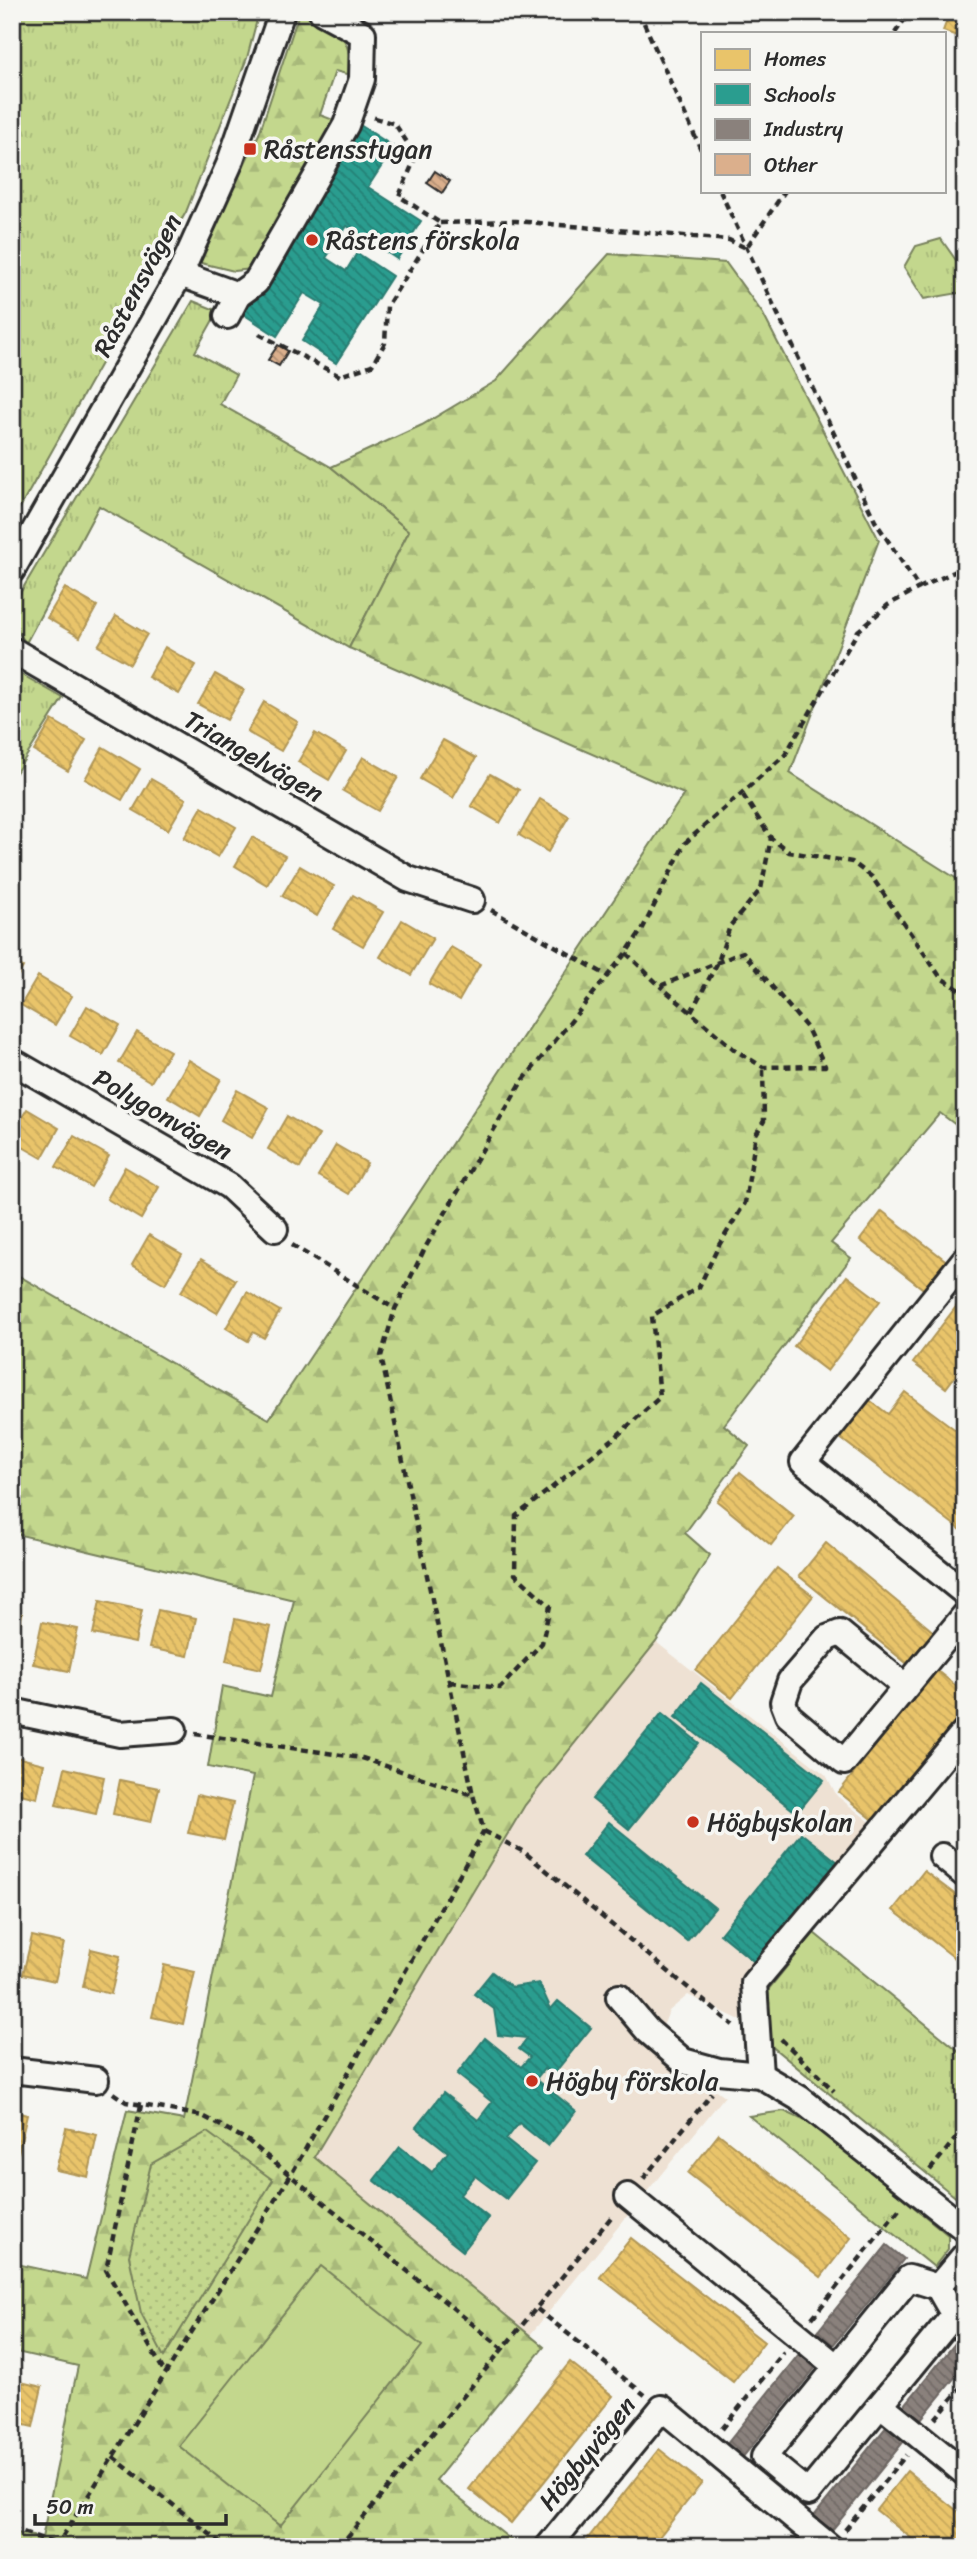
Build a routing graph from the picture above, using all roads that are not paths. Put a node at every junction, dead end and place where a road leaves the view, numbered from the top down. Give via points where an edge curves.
1 (282, 12) edge
2 (322, 12) edge
3 (180, 274) junction
4 (12, 570) edge
5 (12, 650) edge
6 (472, 900) road end
7 (12, 1061) edge
8 (275, 1229) road end
9 (965, 1259) edge
10 (965, 1593) edge
11 (965, 1615) edge
12 (906, 1687) junction
13 (12, 1711) edge
14 (174, 1730) road end
15 (965, 1731) edge
16 (942, 1856) dead end
17 (965, 1875) edge
18 (619, 1997) dead end
19 (12, 2070) edge
20 (760, 2075) junction
21 (96, 2080) road end
22 (628, 2196) road end
23 (965, 2229) edge
24 (965, 2255) edge
25 (938, 2287) junction
26 (837, 2367) junction
27 (881, 2405) junction
28 (965, 2473) edge
29 (788, 2477) junction
30 (770, 2497) junction
31 (834, 2542) edge
32 (548, 2547) edge

1 - 3 street, Råstensvägen via 229,166
2 - 3 street via 363,34 362,79 346,125 256,282 233,306
3 - 4 street, Råstensvägen
5 - 6 street, Triangelvägen via 408,879
7 - 8 street, Polygonvägen via 229,1186
9 - 10 street via 803,1462
11 - 12 street
12 - 12 street via 844,1762 788,1715 783,1702 790,1681 827,1638 840,1633
13 - 14 street via 120,1734
15 - 20 street via 754,1983
16 - 17 street
18 - 20 street via 648,2031 683,2061
19 - 21 street
20 - 23 street via 923,2180
22 - 26 street
24 - 25 street
25 - 26 street via 909,2278
25 - 27 street via 954,2315
26 - 29 street via 764,2457
27 - 28 street
27 - 29 street via 808,2493
29 - 30 street
30 - 31 street, Högbyvägen
30 - 32 street, Högbyvägen via 662,2408

